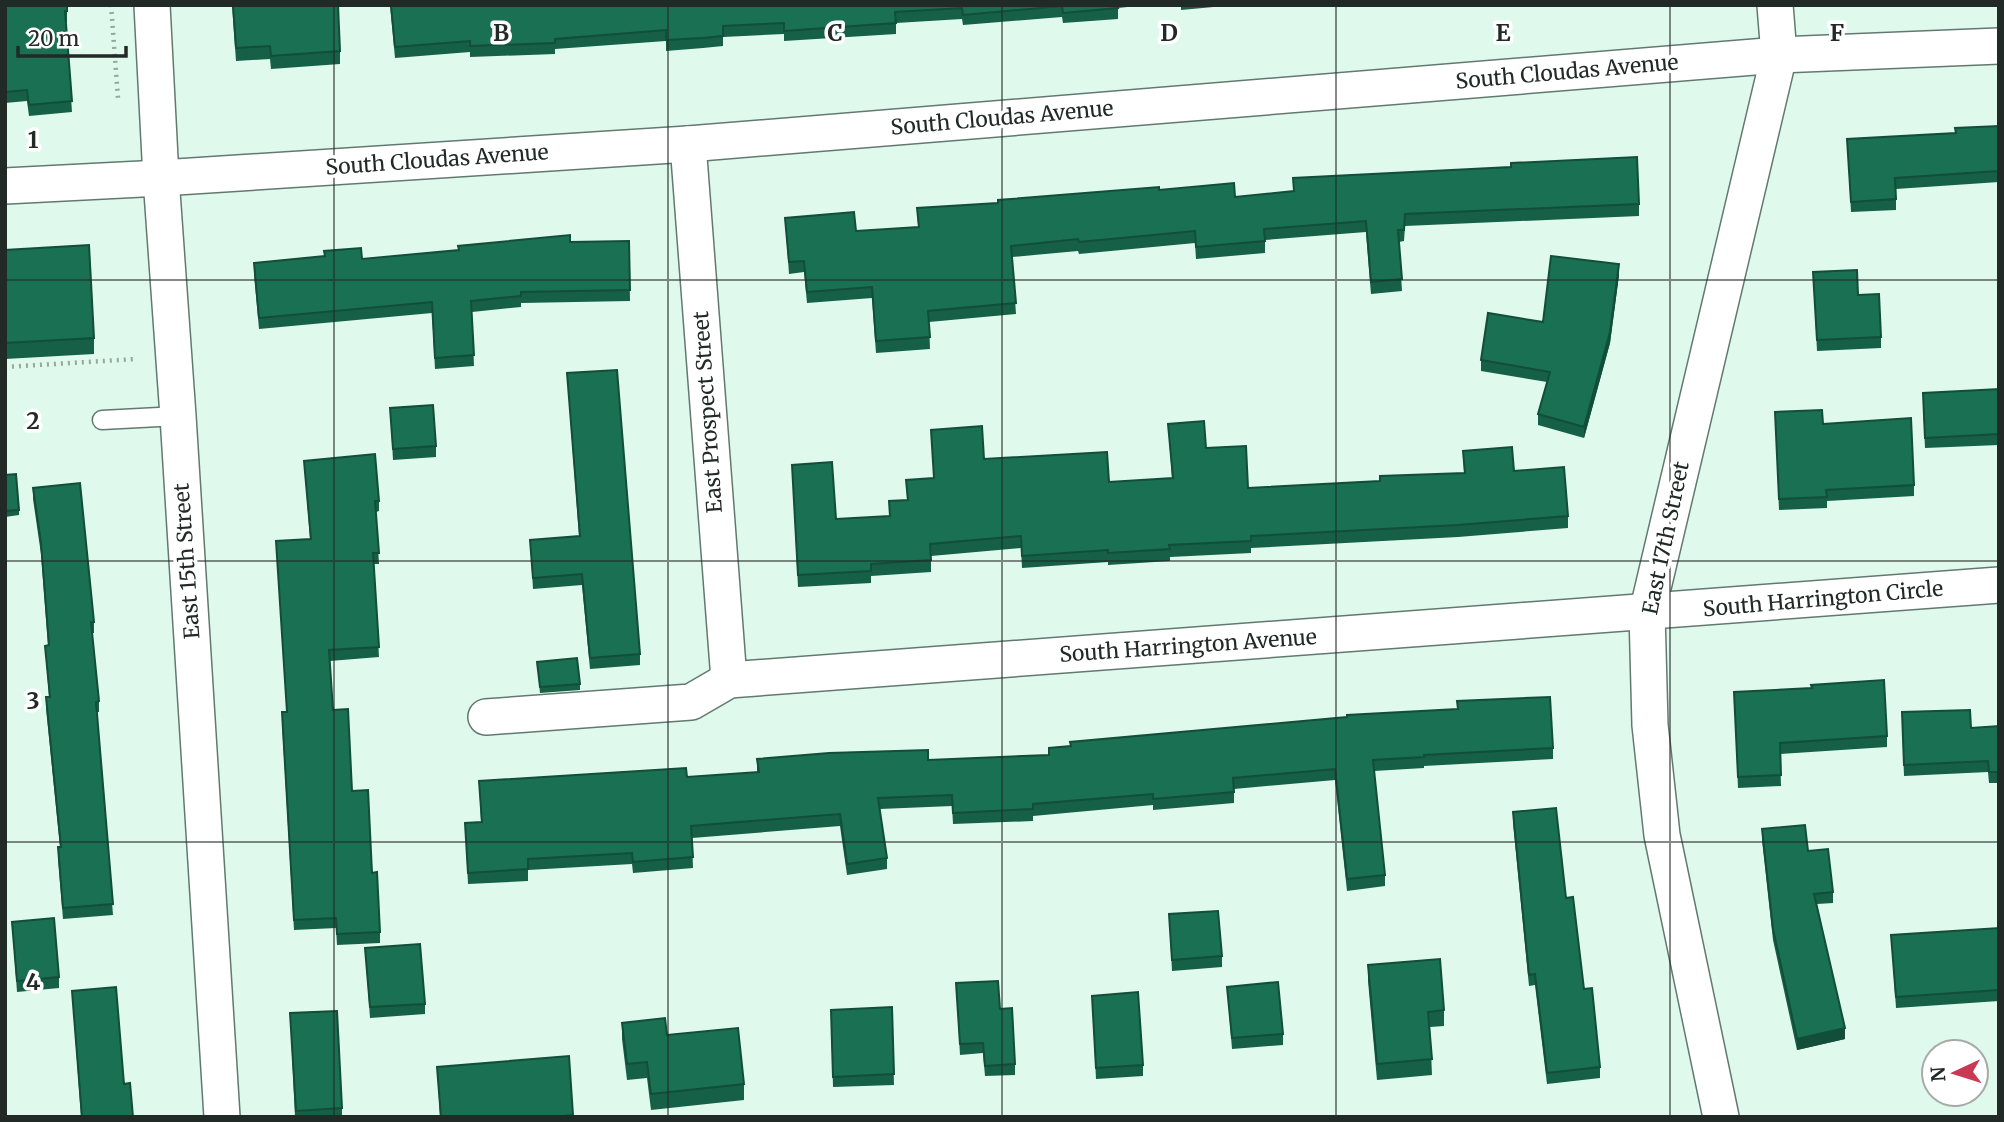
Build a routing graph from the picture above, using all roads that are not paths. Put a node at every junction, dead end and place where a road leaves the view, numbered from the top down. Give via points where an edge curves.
1 (152, 5) edge
2 (1775, 5) edge
3 (1999, 46) edge
4 (1779, 55) junction
5 (688, 144) junction
6 (161, 178) junction
7 (5, 186) edge
8 (178, 416) junction
9 (102, 420) dead end
10 (1999, 585) edge
11 (1647, 613) junction
12 (729, 680) junction
13 (486, 718) dead end
14 (222, 1117) edge
15 (1721, 1117) edge

1 - 6 street, East 15th Street
2 - 4 street, East 17th Street
3 - 4 street, South Cloudas Avenue
4 - 5 street, South Cloudas Avenue
4 - 11 street, East 17th Street
5 - 6 street, South Cloudas Avenue
5 - 12 street, East Prospect Street
6 - 7 street, South Cloudas Avenue
6 - 8 street, East 15th Street
8 - 9 lane
8 - 14 street, East 15th Street
10 - 11 street, South Harrington Circle
11 - 12 street, South Harrington Avenue
11 - 15 street, East 17th Street via 1650,726 1662,835
12 - 13 street via 691,702

